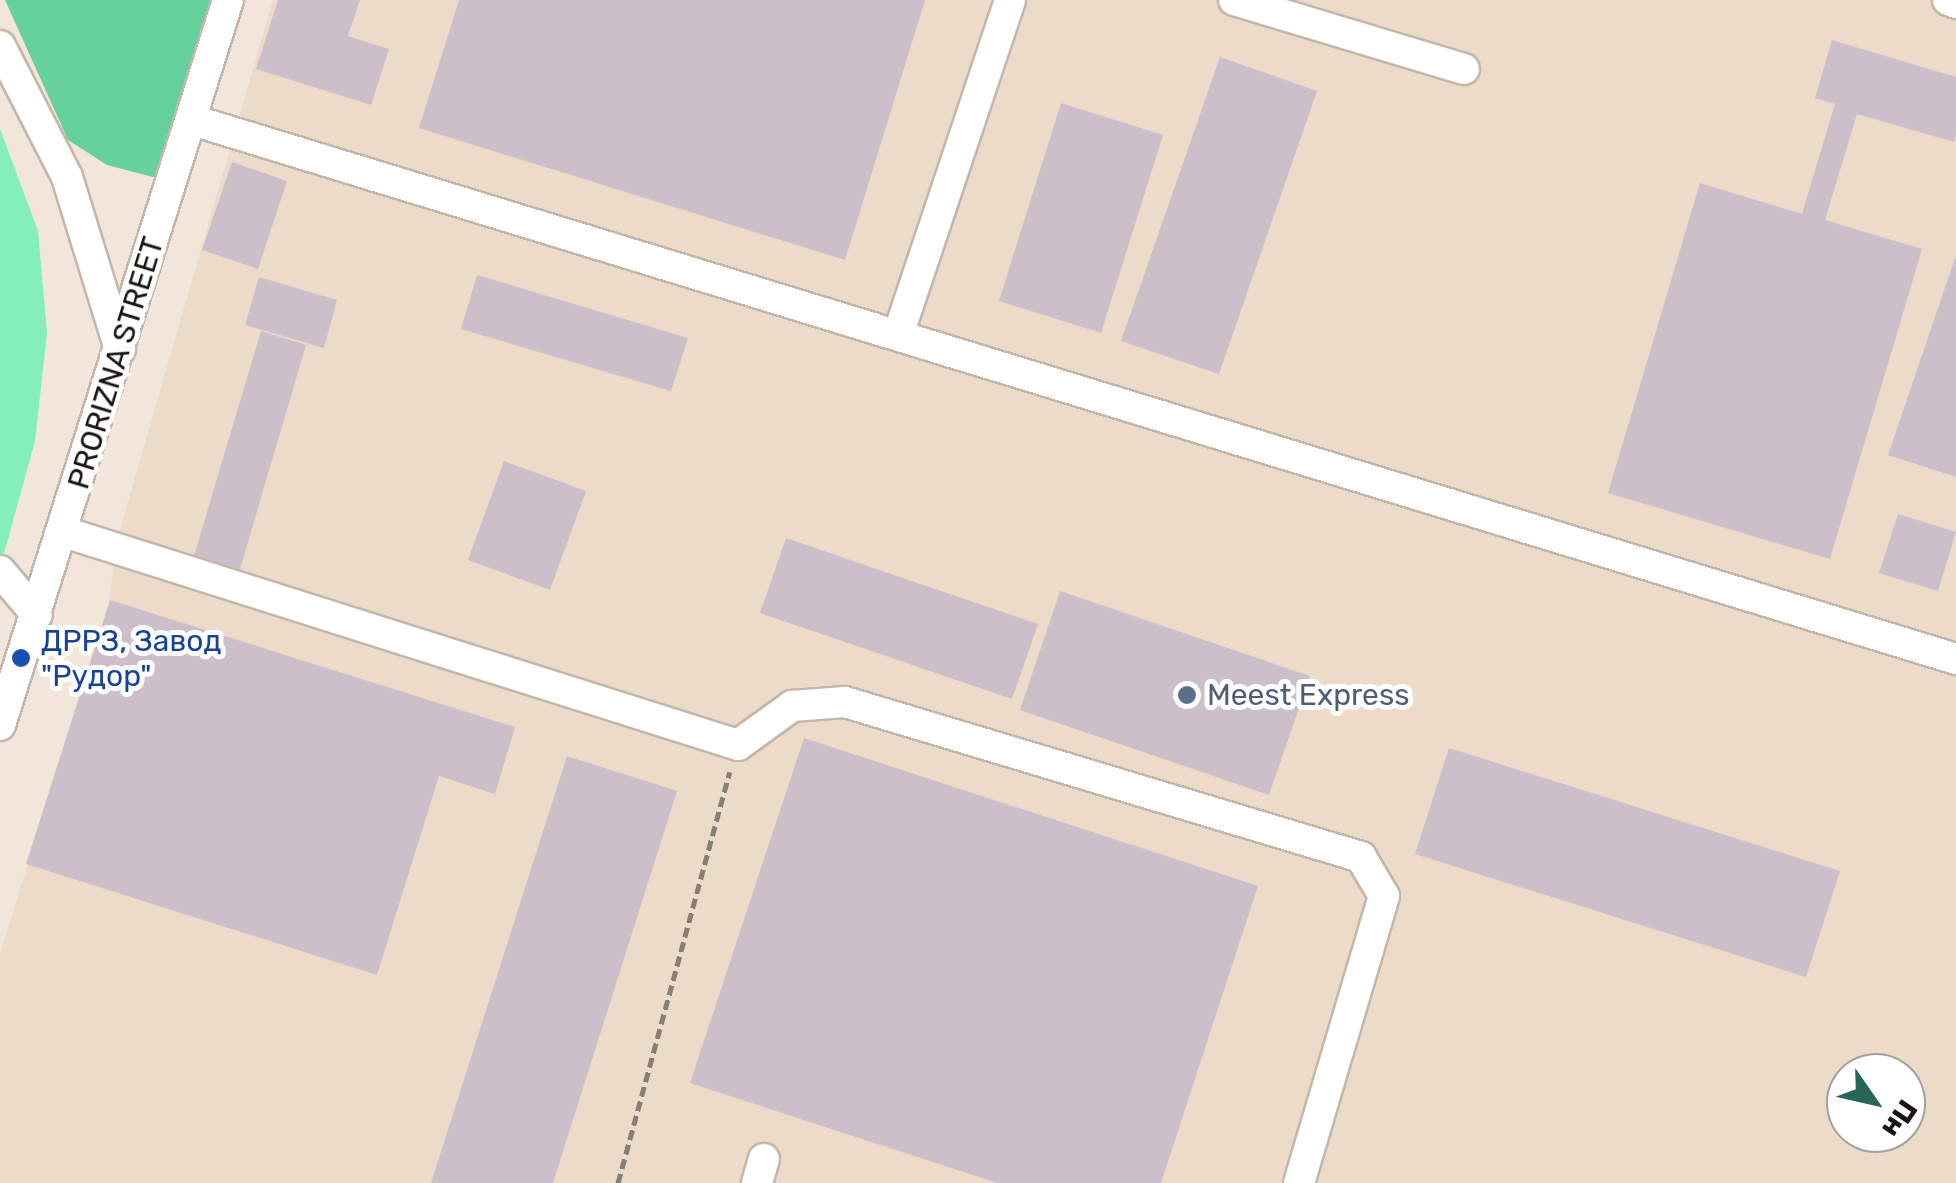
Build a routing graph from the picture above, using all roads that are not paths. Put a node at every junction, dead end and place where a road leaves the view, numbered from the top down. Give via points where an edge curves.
1 (228, 0) edge
2 (1010, 0) edge
3 (1234, 0) edge
4 (1948, 0) edge
5 (1956, 3) edge
6 (0, 46) edge
7 (1464, 69) dead end
8 (192, 120) junction
9 (899, 332) junction
10 (120, 349) junction
11 (64, 532) junction
12 (0, 570) edge
13 (37, 615) junction
14 (1956, 659) edge
15 (0, 725) edge
16 (1299, 1183) edge

1 - 8 street, PRORIZNA STREET
2 - 9 street
3 - 7 street
4 - 5 street
6 - 10 street via 67,178
8 - 9 street
8 - 10 street, PRORIZNA STREET
9 - 14 street
10 - 11 street, PRORIZNA STREET
11 - 13 street, PRORIZNA STREET
11 - 16 street via 738,745 792,706 845,702 1362,857 1384,896
12 - 13 street
13 - 15 street, PRORIZNA STREET

